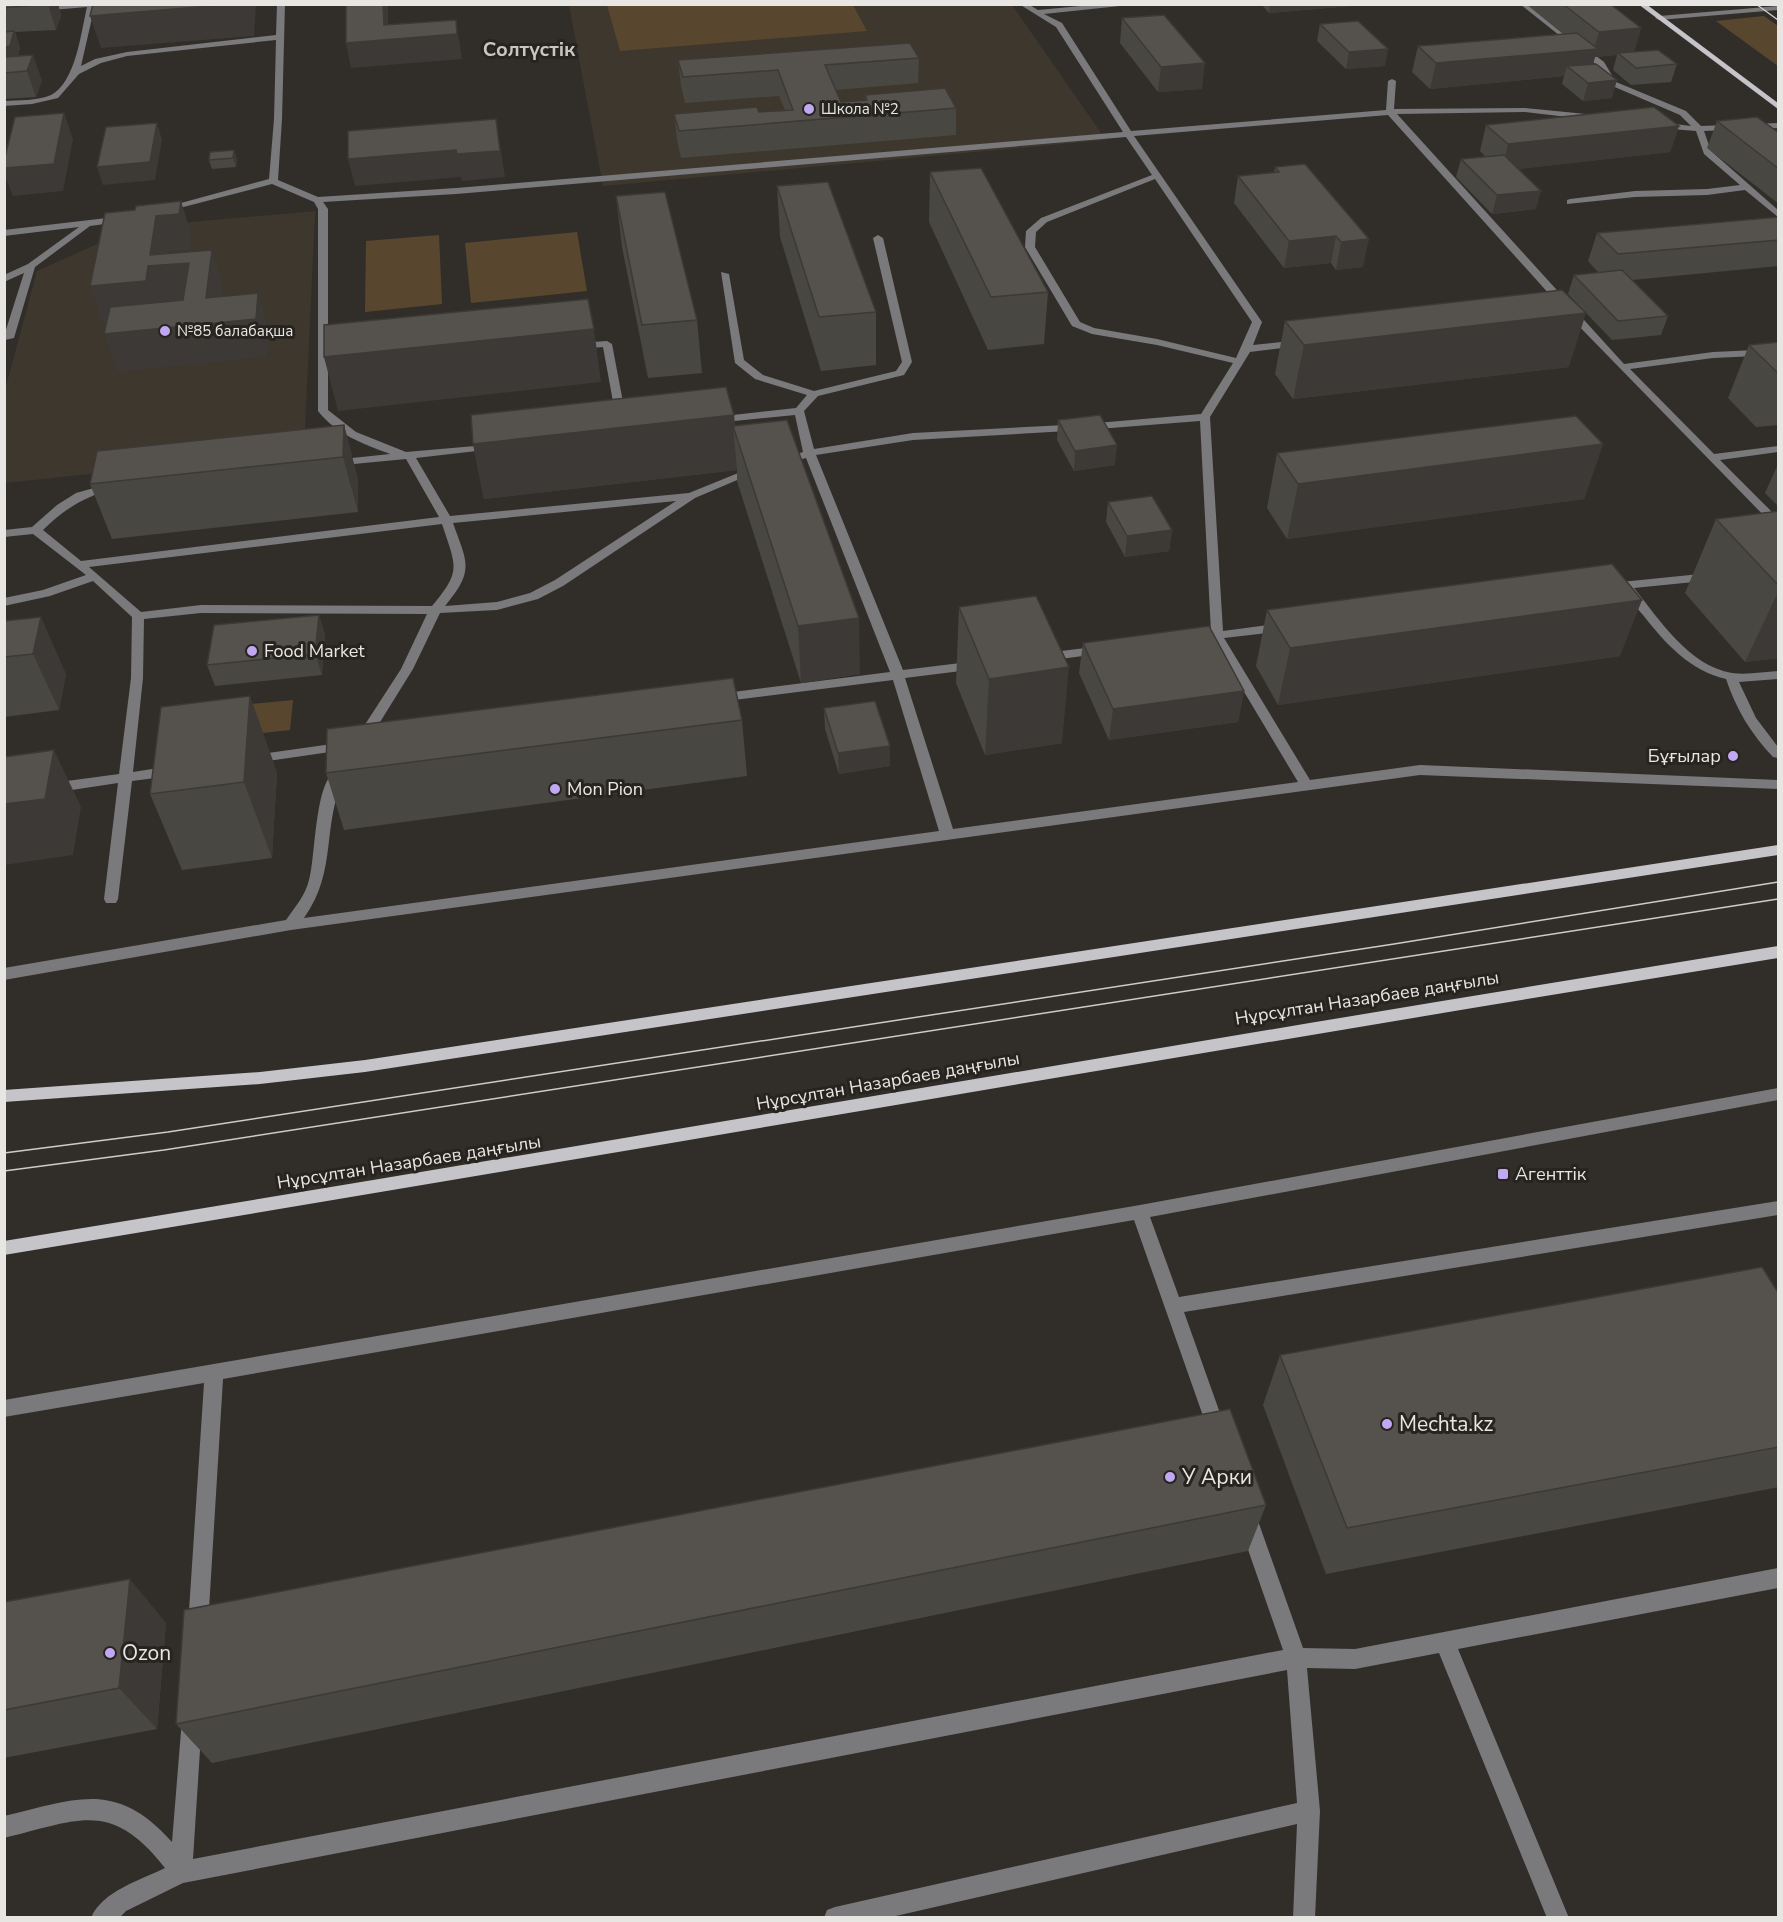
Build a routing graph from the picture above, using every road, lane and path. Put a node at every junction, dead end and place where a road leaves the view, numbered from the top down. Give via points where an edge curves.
1 (281, 4) edge
2 (1022, 4) edge
3 (1136, 4) edge
4 (1523, 4) edge
5 (1641, 4) edge
6 (91, 5) edge
7 (1779, 8) edge
8 (4, 12) edge
9 (1037, 12) junction
10 (1659, 18) junction
11 (281, 37) junction
12 (76, 72) junction
13 (1392, 81) dead end
14 (4, 104) edge
15 (1779, 107) edge
16 (1390, 112) junction
17 (1606, 119) edge
18 (1652, 124) edge
19 (1779, 125) edge
20 (1699, 129) junction
21 (1129, 135) junction
22 (1156, 176) junction
23 (273, 181) junction
24 (1745, 187) junction
25 (316, 200) junction
26 (1570, 202) dead end
27 (157, 211) edge
28 (1779, 214) edge
29 (134, 217) edge
30 (88, 225) junction
31 (4, 233) edge
32 (878, 238) dead end
33 (31, 266) junction
34 (724, 274) dead end
35 (4, 279) edge
36 (1571, 314) junction
37 (1559, 315) edge
38 (7, 336) edge
39 (1305, 343) edge
40 (572, 347) edge
41 (1247, 349) junction
42 (4, 351) edge
43 (1779, 352) edge
44 (1240, 362) junction
45 (1622, 367) junction
46 (336, 368) edge
47 (324, 369) junction
48 (814, 394) junction
49 (799, 411) junction
50 (1205, 417) junction
51 (706, 421) edge
52 (624, 429) edge
53 (505, 445) edge
54 (1779, 449) edge
55 (809, 452) junction
56 (410, 457) junction
57 (1714, 457) junction
58 (316, 465) edge
59 (128, 484) edge
60 (691, 496) junction
61 (446, 520) junction
62 (1779, 524) edge
63 (36, 530) junction
64 (4, 534) edge
65 (78, 565) junction
66 (95, 576) junction
67 (1719, 576) dead end
68 (1625, 585) junction
69 (1601, 588) edge
70 (4, 602) edge
71 (435, 610) junction
72 (138, 616) junction
73 (1299, 626) edge
74 (1217, 636) junction
75 (1182, 640) edge
76 (1111, 649) edge
77 (1028, 659) edge
78 (992, 663) edge
79 (898, 675) junction
80 (1779, 675) edge
81 (1731, 677) junction
82 (710, 699) edge
83 (382, 741) edge
84 (359, 744) junction
85 (1779, 754) edge
86 (243, 760) edge
87 (184, 769) edge
88 (126, 777) junction
89 (1779, 785) edge
90 (1307, 786) junction
91 (38, 790) edge
92 (947, 833) junction
93 (1779, 850) edge
94 (111, 899) dead end
95 (291, 925) junction
96 (1779, 952) edge
97 (4, 974) edge
98 (1779, 1094) edge
99 (4, 1096) edge
100 (1779, 1208) edge
101 (1140, 1212) junction
102 (4, 1248) edge
103 (1173, 1306) junction
104 (214, 1372) junction
105 (4, 1409) edge
106 (1221, 1443) edge
107 (1241, 1500) edge
108 (1779, 1578) edge
109 (197, 1640) edge
110 (1445, 1642) junction
111 (1296, 1658) junction
112 (193, 1698) edge
113 (1308, 1810) junction
114 (4, 1827) edge
115 (181, 1872) junction
116 (102, 1917) edge
117 (835, 1917) edge
118 (1304, 1917) edge
119 (1558, 1917) edge

1 - 11 lane
2 - 9 lane
3 - 9 lane
4 - 20 lane via 1601,64 1613,83 1683,113
5 - 10 main road
6 - 8 lane
6 - 12 lane
7 - 10 lane
9 - 21 lane via 1059,25
10 - 15 main road
11 - 12 lane via 128,54 98,61
11 - 23 lane
12 - 14 lane via 55,96
13 - 16 lane
16 - 17 lane via 1525,110
16 - 21 lane
16 - 36 lane
18 - 20 lane
19 - 20 lane
20 - 24 lane via 1707,152
21 - 22 lane
21 - 25 lane
22 - 41 lane via 1257,322
22 - 44 lane via 1044,220 1031,231 1030,247 1076,324 1092,331
23 - 25 lane
23 - 27 lane
24 - 26 lane
24 - 28 lane
25 - 47 lane via 324,218
29 - 30 lane
30 - 31 lane
30 - 33 lane
32 - 48 lane via 907,362 900,373
33 - 35 lane
33 - 38 lane
34 - 48 lane via 739,361 759,377
36 - 37 lane
36 - 45 lane
38 - 42 lane
39 - 41 lane
40 - 52 lane via 607,344
41 - 44 lane
43 - 45 lane via 1713,355
44 - 50 lane
45 - 57 lane
46 - 47 lane
47 - 56 lane via 323,411 332,422 361,439
48 - 49 lane
49 - 51 lane
49 - 55 lane
50 - 55 lane via 889,439
50 - 74 lane
53 - 56 lane
54 - 57 lane
55 - 60 lane
55 - 79 lane
56 - 58 lane
56 - 61 lane
57 - 62 lane
59 - 63 lane via 82,494 59,507
60 - 61 lane
60 - 71 lane via 534,596 496,606
61 - 65 lane
61 - 71 lane via 461,563 456,585
63 - 64 lane
63 - 65 lane
65 - 66 lane
66 - 70 lane
66 - 72 lane
67 - 68 lane
68 - 69 lane
68 - 81 lane via 1681,651 1710,670
71 - 72 lane via 201,609
71 - 84 lane via 407,669
72 - 88 lane via 137,678
73 - 74 lane
74 - 75 lane
74 - 90 lane
76 - 77 lane
78 - 79 lane
79 - 82 lane
79 - 92 lane
80 - 81 lane
81 - 85 lane via 1742,709
83 - 84 lane
84 - 86 lane
84 - 95 lane via 336,779 321,824 312,893
87 - 88 lane
88 - 91 lane
88 - 94 lane
89 - 90 lane via 1420,770
90 - 92 lane
92 - 95 lane
93 - 99 main road via 365,1066 260,1078
95 - 97 lane
96 - 102 main road, Нұрсұлтан Назарбаев даңғылы
98 - 101 lane
100 - 103 lane
101 - 103 lane
101 - 104 lane
103 - 106 lane
104 - 105 lane
104 - 109 lane
107 - 111 lane
108 - 110 lane
110 - 111 lane via 1355,1659
110 - 119 lane
111 - 113 lane
111 - 115 lane
112 - 115 lane
113 - 117 lane
113 - 118 lane
114 - 115 lane via 98,1808 139,1823
115 - 116 lane via 118,1903

